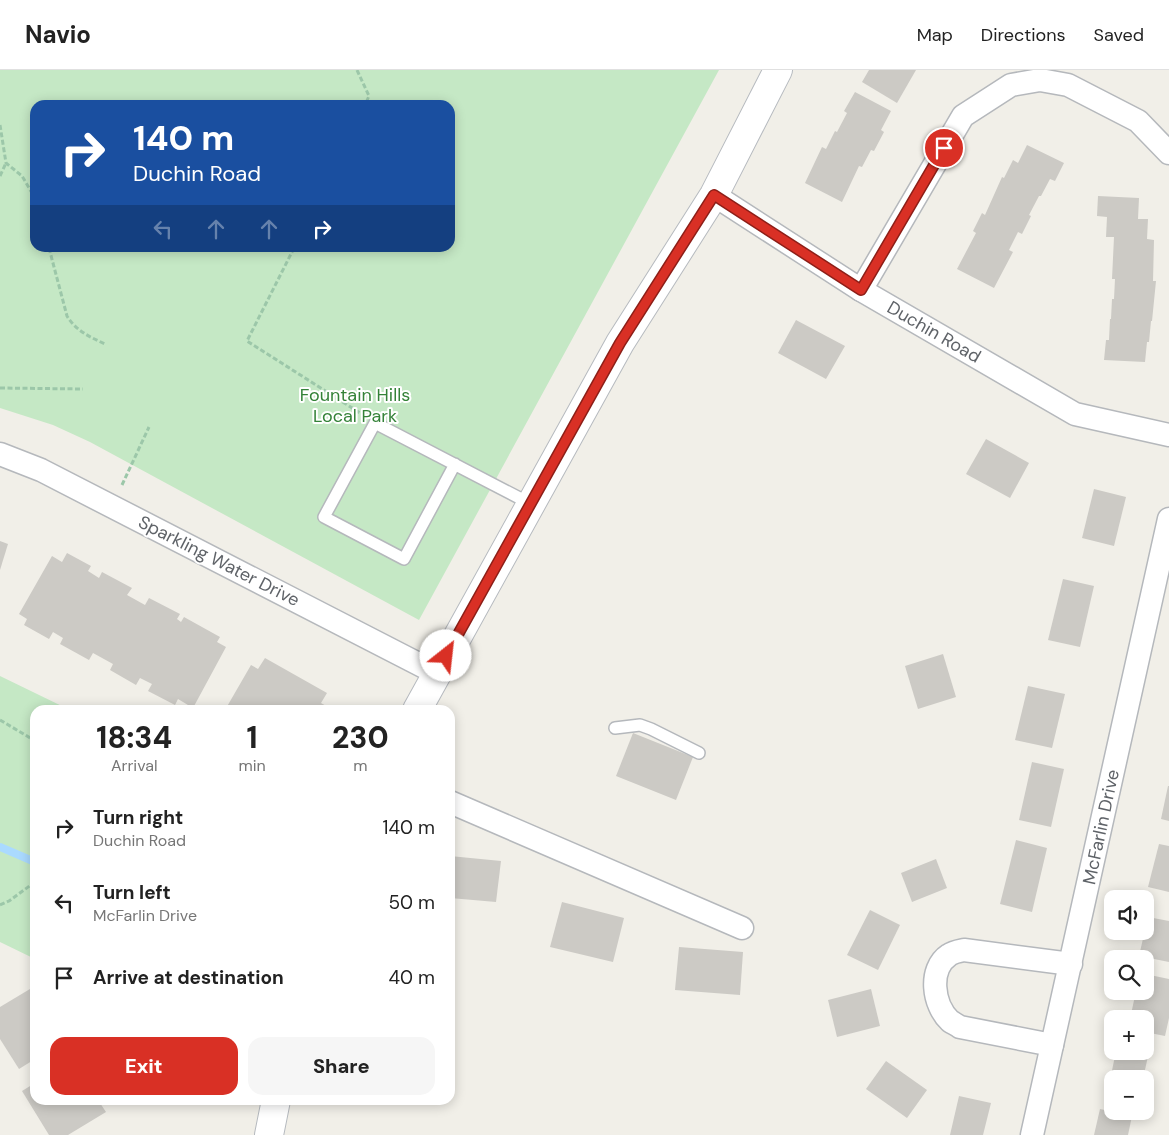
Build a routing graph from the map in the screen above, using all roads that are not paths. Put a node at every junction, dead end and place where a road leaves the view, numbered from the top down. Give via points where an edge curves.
1 (778, 70) edge
2 (1169, 153) edge
3 (714, 195) junction
4 (861, 290) junction
5 (1169, 435) edge
6 (0, 454) edge
7 (454, 464) junction
8 (531, 504) junction
9 (1169, 519) edge
10 (436, 673) junction
11 (420, 705) edge
12 (615, 728) dead end
13 (699, 753) dead end
14 (455, 804) edge
15 (742, 928) dead end
16 (1071, 964) junction
17 (1052, 1045) junction
18 (275, 1105) edge
19 (269, 1135) edge
20 (1032, 1135) edge

1 - 3 street
2 - 4 street via 1138,121 1068,85 1040,80 1010,85 963,116
3 - 4 street, Duchin Road
3 - 8 street via 620,343
4 - 5 street, Duchin Road via 1075,414
6 - 10 street, Sparkling Water Drive via 41,470
7 - 7 lane via 375,423 324,517 404,559
7 - 8 lane
8 - 10 street
9 - 16 street, McFarlin Drive
10 - 11 street
12 - 13 lane via 640,725
14 - 15 street
16 - 17 street, McFarlin Drive
16 - 17 street via 964,950 949,955 939,966 935,980 938,1001 949,1020 960,1027
17 - 20 street, McFarlin Drive
18 - 19 street

